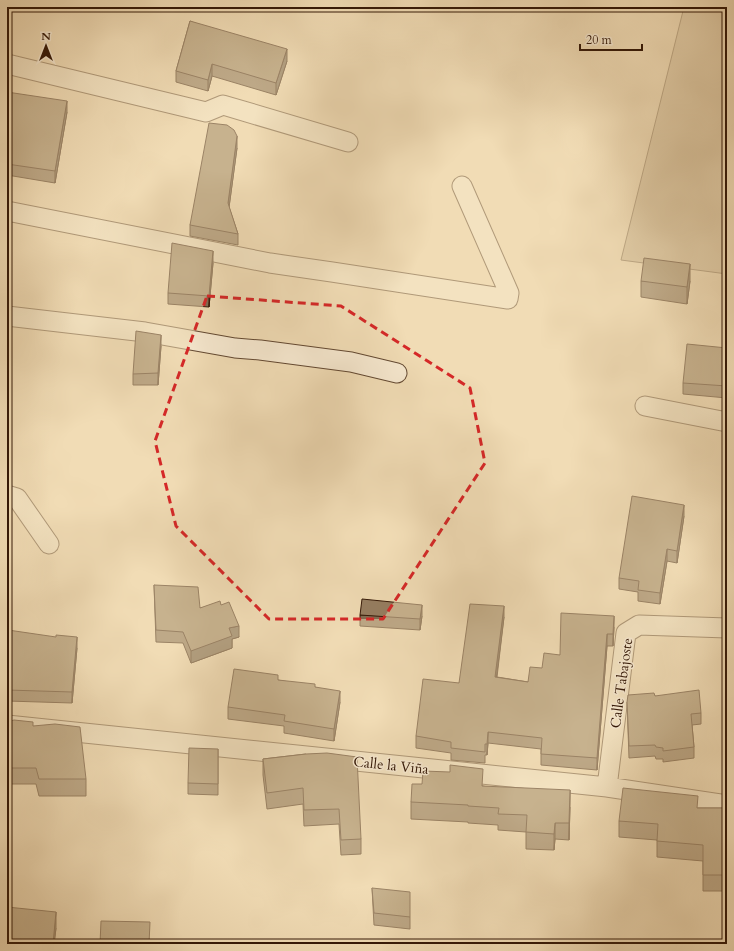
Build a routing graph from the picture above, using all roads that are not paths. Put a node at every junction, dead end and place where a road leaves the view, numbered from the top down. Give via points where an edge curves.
1 (7, 64) edge
2 (348, 142) dead end
3 (462, 186) dead end
4 (7, 211) edge
5 (7, 316) edge
6 (397, 373) dead end
7 (645, 406) dead end
8 (727, 422) edge
9 (7, 495) edge
10 (49, 544) dead end
11 (727, 628) edge
12 (7, 725) edge
13 (607, 787) junction
14 (727, 805) edge

1 - 2 street via 206,112 223,105
3 - 4 street via 509,293 508,299 270,263
5 - 6 street via 145,332 235,348 351,362
7 - 8 street
9 - 10 street via 17,498
11 - 13 street, Calle Tabajoste via 639,625 626,633
12 - 13 street, Calle la Viña
13 - 14 street, Calle la Viña

